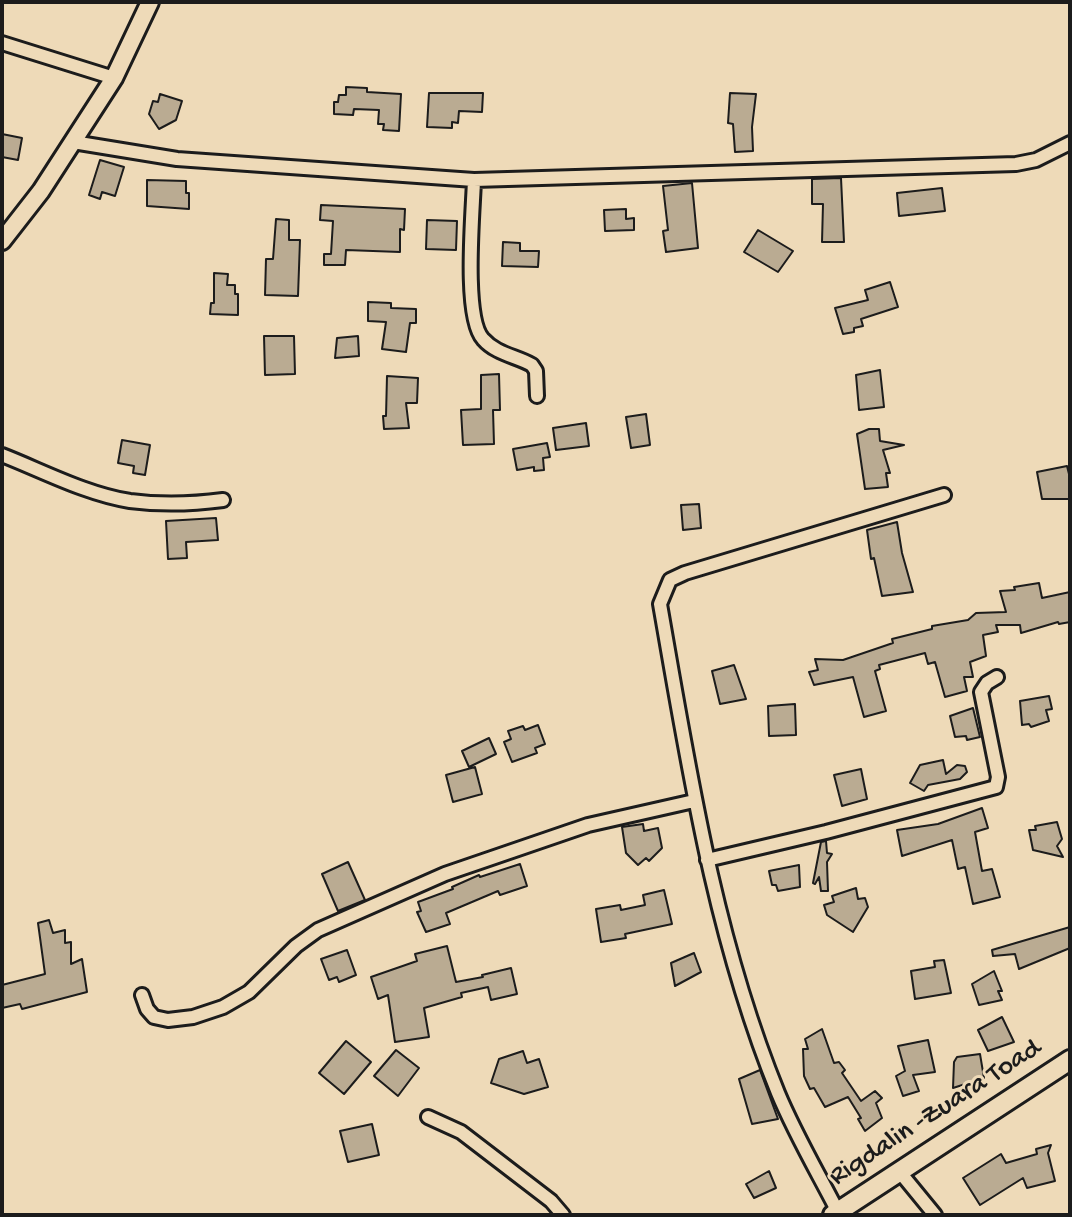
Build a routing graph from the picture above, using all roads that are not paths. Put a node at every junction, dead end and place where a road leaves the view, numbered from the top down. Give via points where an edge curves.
1 (150, 2) edge
2 (2, 43) edge
3 (114, 78) junction
4 (73, 142) junction
5 (1070, 143) edge
6 (474, 180) junction
7 (2, 241) edge
8 (537, 396) dead end
9 (2, 455) edge
10 (944, 495) dead end
11 (223, 500) dead end
12 (997, 677) dead end
13 (694, 801) junction
14 (707, 860) junction
15 (142, 995) dead end
16 (1070, 1060) edge
17 (428, 1117) dead end
18 (899, 1171) junction
19 (836, 1213) edge
20 (563, 1215) edge
21 (935, 1215) edge

1 - 3 street
2 - 3 street
3 - 4 street
4 - 6 street via 192,160
4 - 7 street
5 - 6 street via 1036,160 1007,165
6 - 8 street via 475,321 482,338 532,365
9 - 11 street via 73,485 129,501
10 - 13 street via 670,580 660,604
12 - 14 street via 981,692 996,787
13 - 14 street
13 - 15 street via 588,825 445,874 318,930 249,992 223,1007 168,1020 154,1017
14 - 19 street via 729,950 779,1093
16 - 18 main road, Rigdalin -Zuara Toad
17 - 20 street via 461,1132
18 - 19 main road, Rigdalin -Zuara Toad
18 - 21 street

